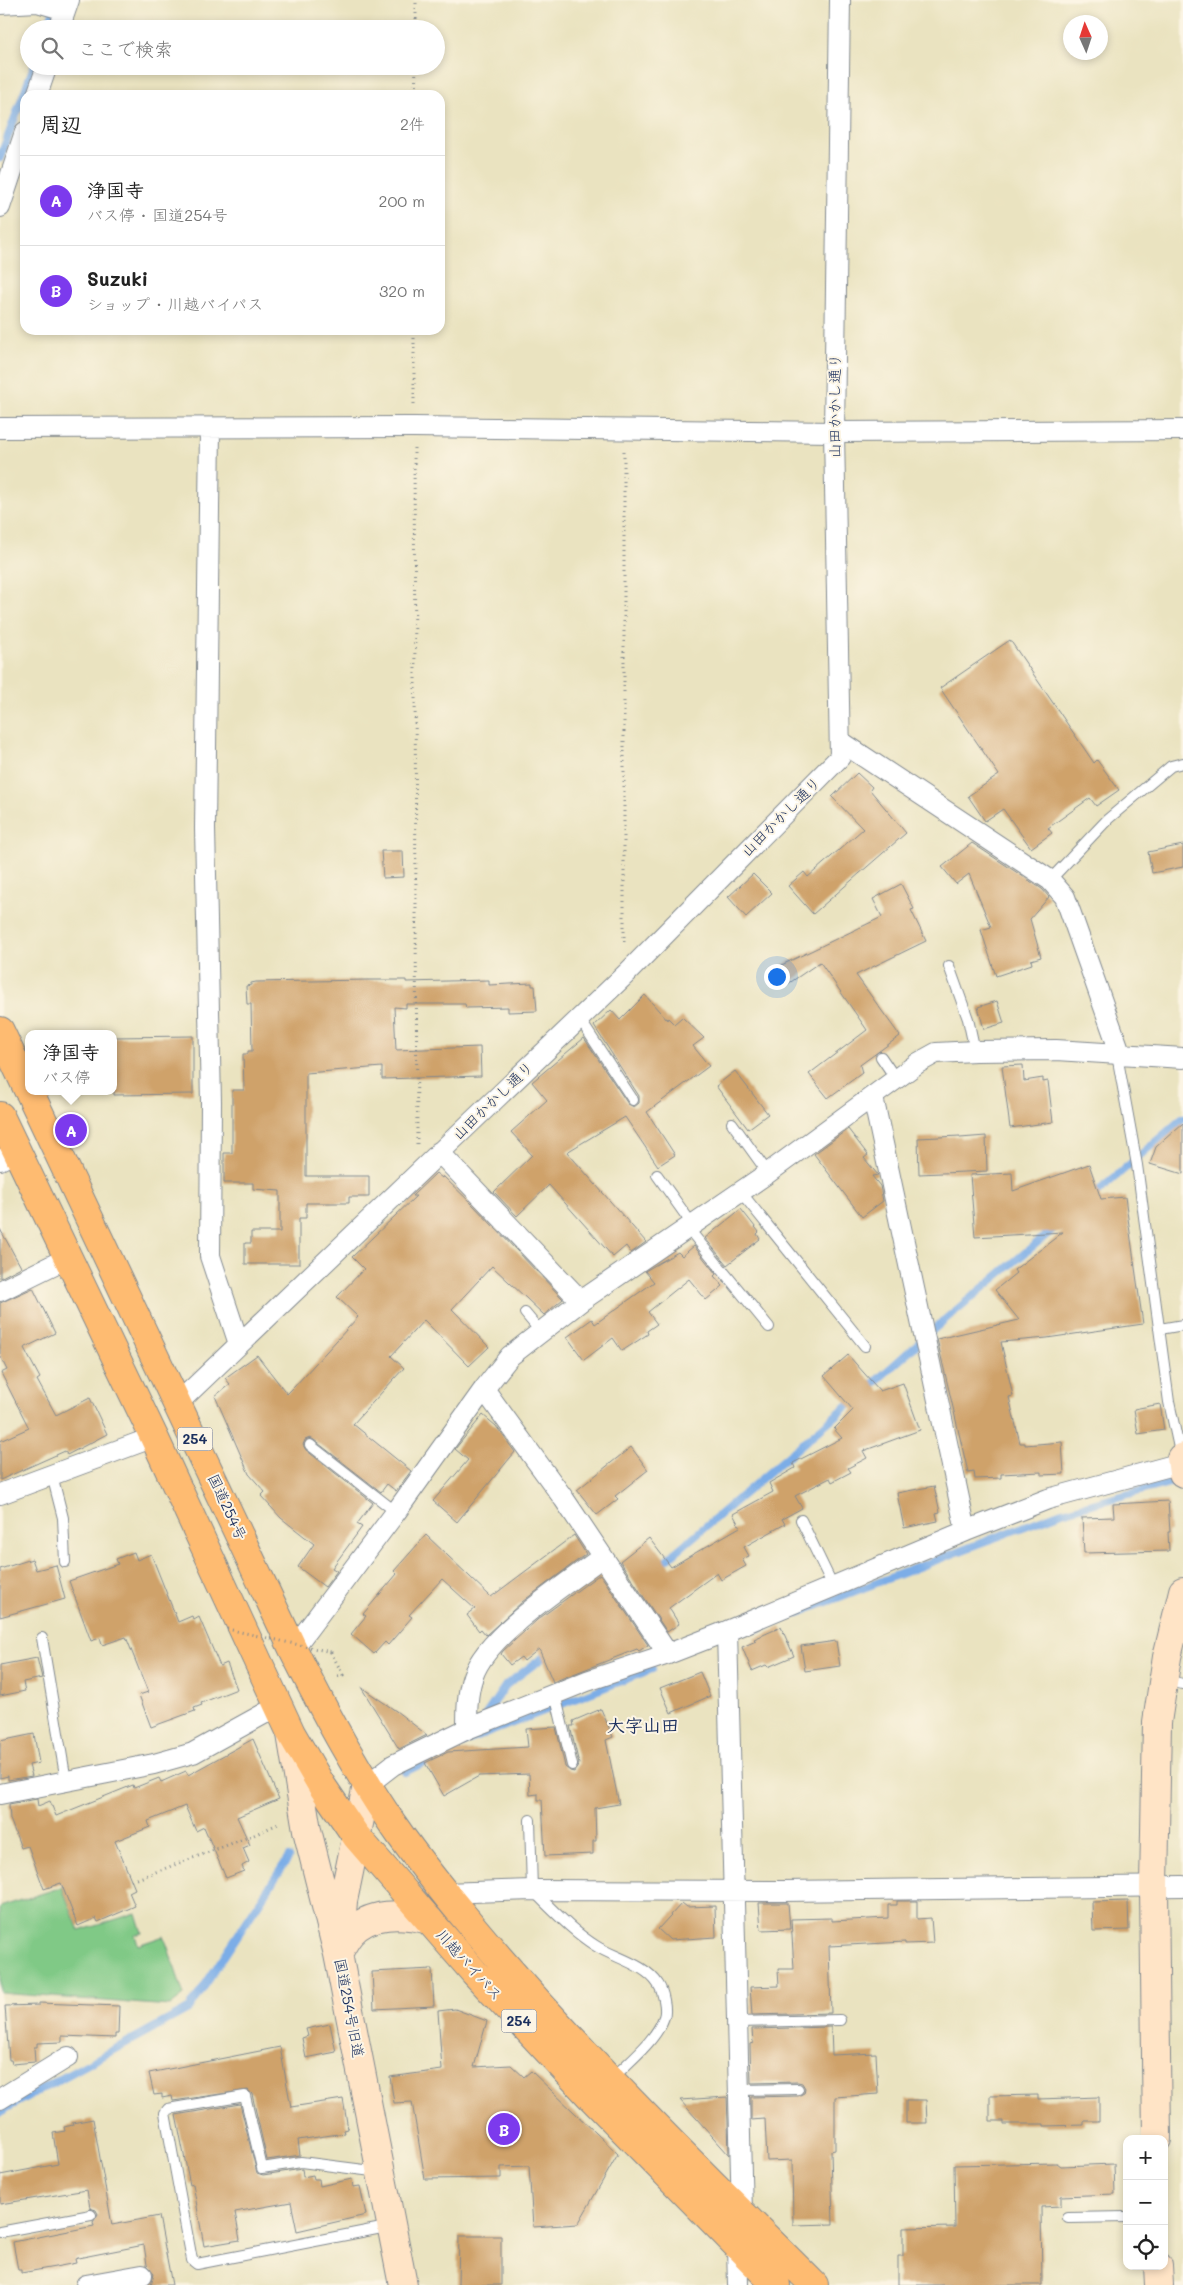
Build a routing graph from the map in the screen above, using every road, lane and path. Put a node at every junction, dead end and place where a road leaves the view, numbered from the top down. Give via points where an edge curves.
1 (416, 0) edge
2 (840, 0) edge
3 (37, 1) edge
4 (0, 4) edge
5 (64, 13) edge
6 (416, 20) edge
7 (43, 75) edge
8 (416, 75) edge
9 (39, 90) edge
10 (415, 90) edge
11 (20, 147) edge
12 (0, 207) edge
13 (414, 335) edge
14 (414, 426) junction
15 (0, 428) edge
16 (210, 429) junction
17 (624, 429) junction
18 (1183, 430) edge
19 (834, 432) junction
20 (840, 741) junction
21 (1183, 763) edge
22 (1050, 880) junction
23 (949, 966) dead end
24 (624, 975) junction
25 (579, 1018) junction
26 (0, 1031) edge
27 (974, 1051) junction
28 (1119, 1055) junction
29 (881, 1057) dead end
30 (1183, 1058) edge
31 (896, 1079) junction
32 (25, 1083) edge
33 (31, 1095) edge
34 (873, 1097) junction
35 (633, 1100) dead end
36 (0, 1116) edge
37 (732, 1123) dead end
38 (440, 1152) junction
39 (9, 1156) edge
40 (768, 1173) junction
41 (417, 1174) junction
42 (657, 1175) dead end
43 (740, 1191) junction
44 (690, 1226) junction
45 (67, 1258) junction
46 (0, 1291) edge
47 (581, 1301) junction
48 (525, 1313) dead end
49 (1183, 1325) edge
50 (769, 1327) dead end
51 (1160, 1329) junction
52 (540, 1331) junction
53 (239, 1344) junction
54 (864, 1346) dead end
55 (484, 1389) junction
56 (178, 1403) junction
57 (154, 1437) junction
58 (310, 1445) dead end
59 (1182, 1463) edge
60 (52, 1474) junction
61 (0, 1494) edge
62 (396, 1512) junction
63 (801, 1520) dead end
64 (966, 1530) junction
65 (602, 1557) junction
66 (65, 1562) dead end
67 (833, 1586) junction
68 (1183, 1590) edge
69 (227, 1629) dead end
70 (727, 1632) junction
71 (42, 1638) dead end
72 (293, 1649) junction
73 (668, 1654) junction
74 (334, 1671) dead end
75 (1173, 1682) edge
76 (555, 1694) junction
77 (278, 1706) junction
78 (467, 1729) junction
79 (291, 1733) junction
80 (572, 1765) dead end
81 (66, 1781) junction
82 (366, 1784) junction
83 (0, 1794) edge
84 (304, 1812) junction
85 (530, 1820) dead end
86 (356, 1836) junction
87 (137, 1879) dead end
88 (1183, 1886) edge
89 (1154, 1887) junction
90 (532, 1890) junction
91 (734, 1891) junction
92 (444, 1893) junction
93 (429, 1920) junction
94 (338, 1954) junction
95 (840, 2020) dead end
96 (738, 2022) junction
97 (68, 2057) dead end
98 (610, 2081) junction
99 (798, 2089) dead end
100 (739, 2090) junction
101 (0, 2099) edge
102 (1157, 2135) edge
103 (381, 2172) junction
104 (742, 2212) junction
105 (91, 2215) dead end
106 (1123, 2217) edge
107 (1068, 2218) dead end
108 (392, 2226) junction
109 (0, 2232) edge
110 (738, 2248) junction
111 (1158, 2270) edge
112 (142, 2275) dead end
113 (86, 2285) edge
114 (403, 2285) edge
115 (738, 2285) edge
116 (776, 2285) edge
117 (814, 2285) edge
118 (1159, 2285) edge

1 - 6 path
2 - 19 street, 山田かかし通り
3 - 4 street
3 - 5 street
7 - 9 street
8 - 10 path
11 - 12 street
13 - 14 path
14 - 16 street
14 - 17 street
14 - 41 path
15 - 16 street
16 - 53 street via 205,830 211,1102 210,1256
17 - 19 street
17 - 24 path
18 - 19 street
19 - 20 street, 山田かかし通り
20 - 22 street
20 - 24 street, 山田かかし通り via 840,757
21 - 22 lane via 1171,766 1108,819
22 - 28 street via 1065,896
23 - 27 lane via 968,1020
24 - 25 street, 山田かかし通り
25 - 35 lane
25 - 38 street, 山田かかし通り
26 - 32 highway, 国道254号 / 254
27 - 28 street via 1056,1050
27 - 31 street via 936,1053
28 - 30 street
28 - 51 lane
29 - 31 lane
31 - 34 street
33 - 56 highway, 国道254号 / 254
34 - 40 street
34 - 64 street
36 - 39 highway, 254
37 - 40 lane
38 - 41 street, 山田かかし通り
38 - 47 street
39 - 45 highway, 254
40 - 43 street
41 - 53 street, 山田かかし通り
42 - 44 lane
43 - 44 street
43 - 54 lane
44 - 47 street
44 - 50 lane
45 - 46 street
45 - 57 highway, 254
47 - 52 street
48 - 52 lane
49 - 51 lane
51 - 59 lane via 1169,1402
52 - 55 street via 510,1356
53 - 56 street, 山田かかし通り
55 - 62 street
55 - 65 street
56 - 72 highway, 国道254号 / 254
57 - 60 street
57 - 77 highway, 254
58 - 62 lane
59 - 64 street via 1048,1499
60 - 61 street
60 - 66 lane via 64,1518
62 - 72 street
63 - 67 lane
64 - 67 street
65 - 73 street
65 - 78 street via 493,1643 473,1675 467,1705
67 - 70 street
68 - 75 street via 1167,1657
69 - 74 path, bridge via 331,1652 343,1674 337,1677
70 - 73 street
70 - 91 street
71 - 81 lane
72 - 82 highway, 国道254号 / 254
73 - 76 street
75 - 89 street via 1157,1722
76 - 78 street
76 - 80 lane
77 - 79 highway, 254
77 - 81 street via 193,1753
78 - 82 street via 393,1765
79 - 84 street, 国道254号旧道
79 - 86 highway, 川越バイパス / 254
81 - 83 street
82 - 86 street
82 - 92 highway, 川越バイパス / 254
84 - 87 path via 254,1835
84 - 94 street, 国道254号旧道
85 - 90 lane
86 - 93 highway, 川越バイパス / 254
86 - 94 street via 343,1901
88 - 89 street
89 - 91 street
89 - 102 street
90 - 91 street
90 - 92 street
90 - 98 lane via 596,1946 646,1972 658,1984 665,2015 657,2032
91 - 96 street
92 - 98 highway, 川越バイパス / 254
93 - 94 street via 410,1915 374,1918 349,1934
93 - 110 highway, 川越バイパス / 254 via 590,2096
94 - 103 street, 国道254号旧道
95 - 96 lane
96 - 100 street
97 - 101 street
98 - 104 highway, 川越バイパス / 254
99 - 100 lane
100 - 104 street
103 - 108 street, 国道254号旧道
103 - 108 lane via 301,2162 262,2168 245,2096 168,2109 165,2114 192,2260 197,2264
104 - 117 highway, 川越バイパス / 254
105 - 109 lane
106 - 107 lane
108 - 114 street, 国道254号旧道
110 - 115 street
110 - 116 highway, 川越バイパス / 254
111 - 118 street
112 - 113 street

